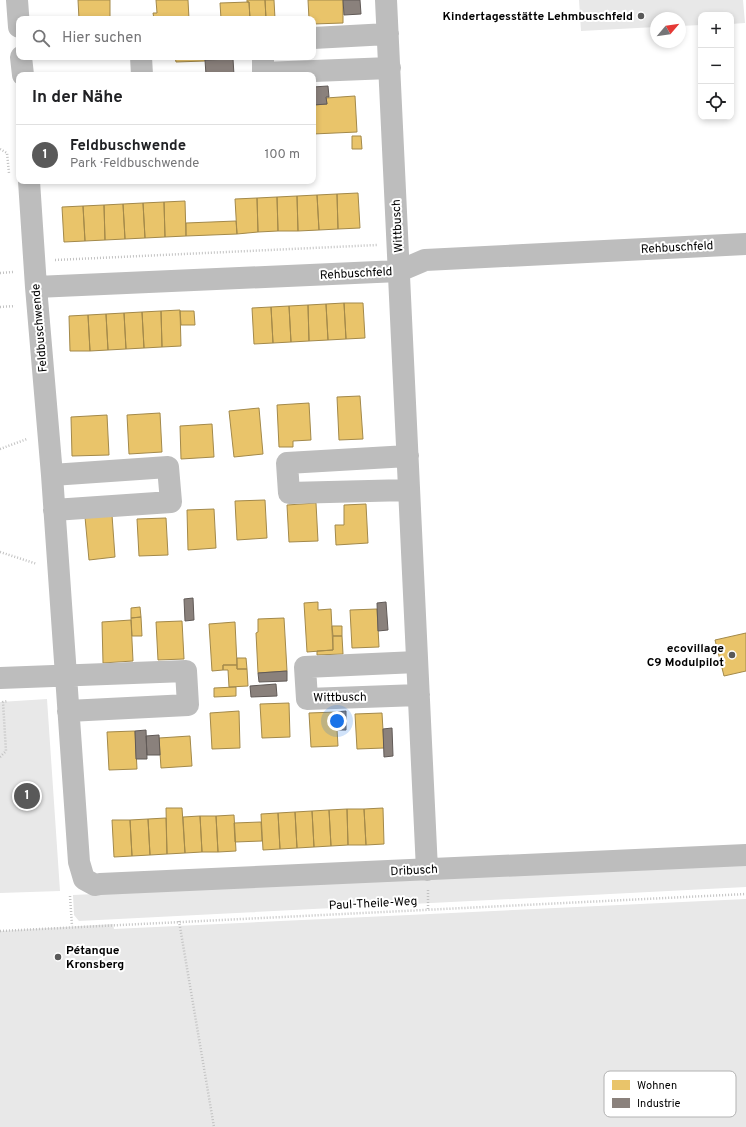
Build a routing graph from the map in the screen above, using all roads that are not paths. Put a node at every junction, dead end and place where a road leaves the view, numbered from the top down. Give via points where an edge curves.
1 (17, 0) edge
2 (386, 0) edge
3 (18, 16) edge
4 (388, 34) junction
5 (316, 38) edge
6 (21, 60) edge
7 (141, 60) edge
8 (263, 60) edge
9 (390, 68) junction
10 (23, 72) edge
11 (142, 72) edge
12 (263, 72) edge
13 (288, 72) edge
14 (29, 184) edge
15 (746, 244) edge
16 (399, 271) junction
17 (36, 287) junction
18 (408, 456) junction
19 (52, 475) junction
20 (409, 490) junction
21 (54, 510) junction
22 (417, 662) junction
23 (66, 675) junction
24 (0, 678) edge
25 (419, 695) junction
26 (68, 711) junction
27 (746, 855) edge
28 (427, 870) junction
29 (84, 879) joint

1 - 3 street
2 - 4 street, Wittbusch
4 - 5 street
4 - 9 street, Wittbusch
6 - 10 street
7 - 11 street
8 - 12 street
9 - 13 street
9 - 16 street, Wittbusch
14 - 17 street, Feldbuschwende
15 - 16 street, Rehbuschfeld via 425,260
16 - 17 street, Rehbuschfeld
16 - 18 street, Wittbusch
17 - 19 street, Feldbuschwende
18 - 20 street, Wittbusch
18 - 20 street via 287,463 289,493
19 - 21 street, Feldbuschwende
19 - 21 street via 168,467 171,502
20 - 22 street, Wittbusch
21 - 23 street, Feldbuschwende
22 - 25 street, Wittbusch
22 - 25 street, Wittbusch via 305,667 308,699
23 - 24 street
23 - 26 street, Feldbuschwende
23 - 26 street via 186,671 188,705
25 - 28 street, Wittbusch
26 - 29 street, Feldbuschwende via 79,862
27 - 28 street, Dribusch
28 - 29 street, Dribusch via 95,885

